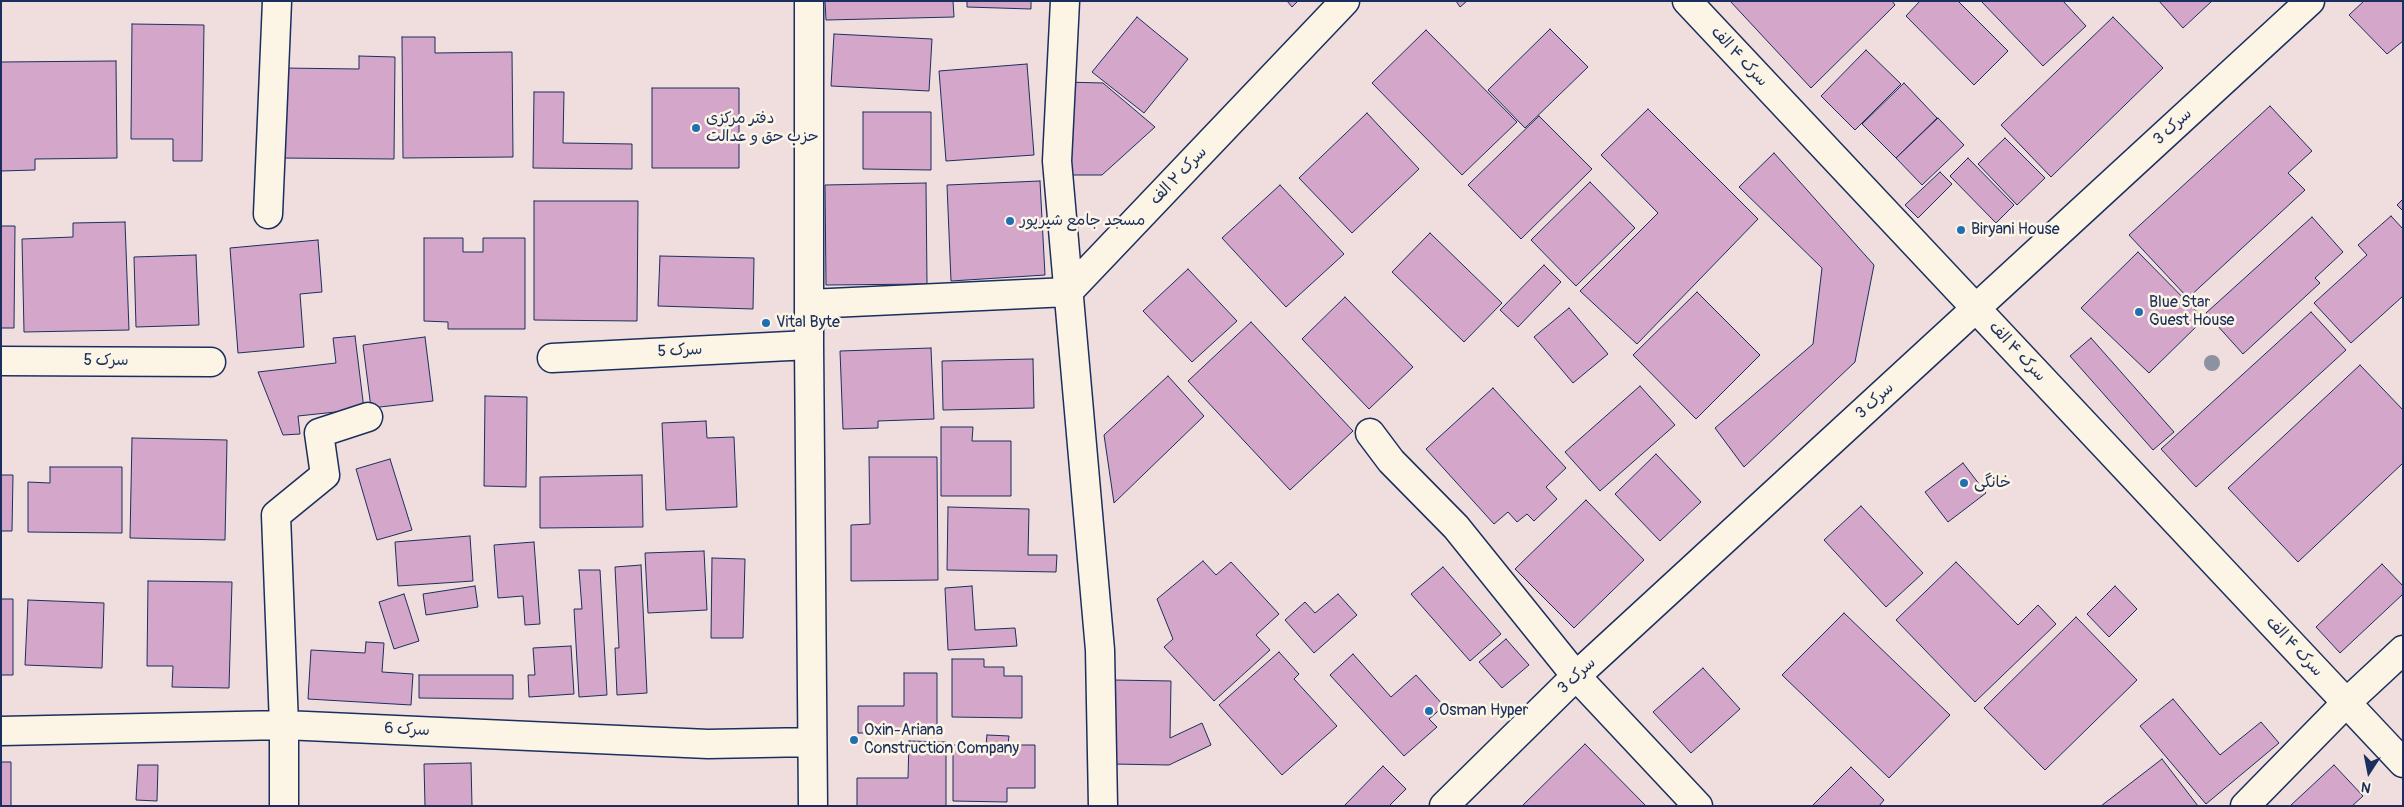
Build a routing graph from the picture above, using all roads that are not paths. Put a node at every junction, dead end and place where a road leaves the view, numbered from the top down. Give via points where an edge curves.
1 (277, 1) edge
2 (809, 1) edge
3 (1065, 1) edge
4 (1344, 1) edge
5 (1688, 1) edge
6 (2310, 1) edge
7 (268, 214) dead end
8 (1068, 292) junction
9 (809, 304) junction
10 (1976, 308) junction
11 (809, 345) junction
12 (552, 358) dead end
13 (1, 361) edge
14 (210, 362) dead end
15 (368, 417) dead end
16 (1370, 433) dead end
17 (2403, 650) edge
18 (1576, 676) junction
19 (2346, 702) junction
20 (284, 724) junction
21 (1, 731) edge
22 (812, 742) junction
23 (2403, 763) edge
24 (284, 806) edge
25 (813, 806) edge
26 (1103, 806) edge
27 (1444, 806) edge
28 (1698, 806) edge
29 (2245, 806) edge

1 - 7 street
2 - 9 street
3 - 8 street via 1057,161
4 - 8 street, سرک ۲ الف
5 - 10 street, سرک ۴ الف
6 - 10 street, سرک 3
8 - 9 street
8 - 26 street via 1100,650
9 - 11 street
10 - 18 street, سرک 3
10 - 19 street, سرک ۴ الف
11 - 12 street, سرک 5
11 - 22 street
13 - 14 street, سرک 5
15 - 20 street via 319,432 325,475 276,515
16 - 18 street via 1392,461 1456,527
17 - 19 street
18 - 27 street, سرک 3
18 - 28 street
19 - 23 street, سرک ۴ الف
19 - 29 street
20 - 21 street, سرک 6
20 - 22 street, سرک 6 via 708,744
20 - 24 street
22 - 25 street

